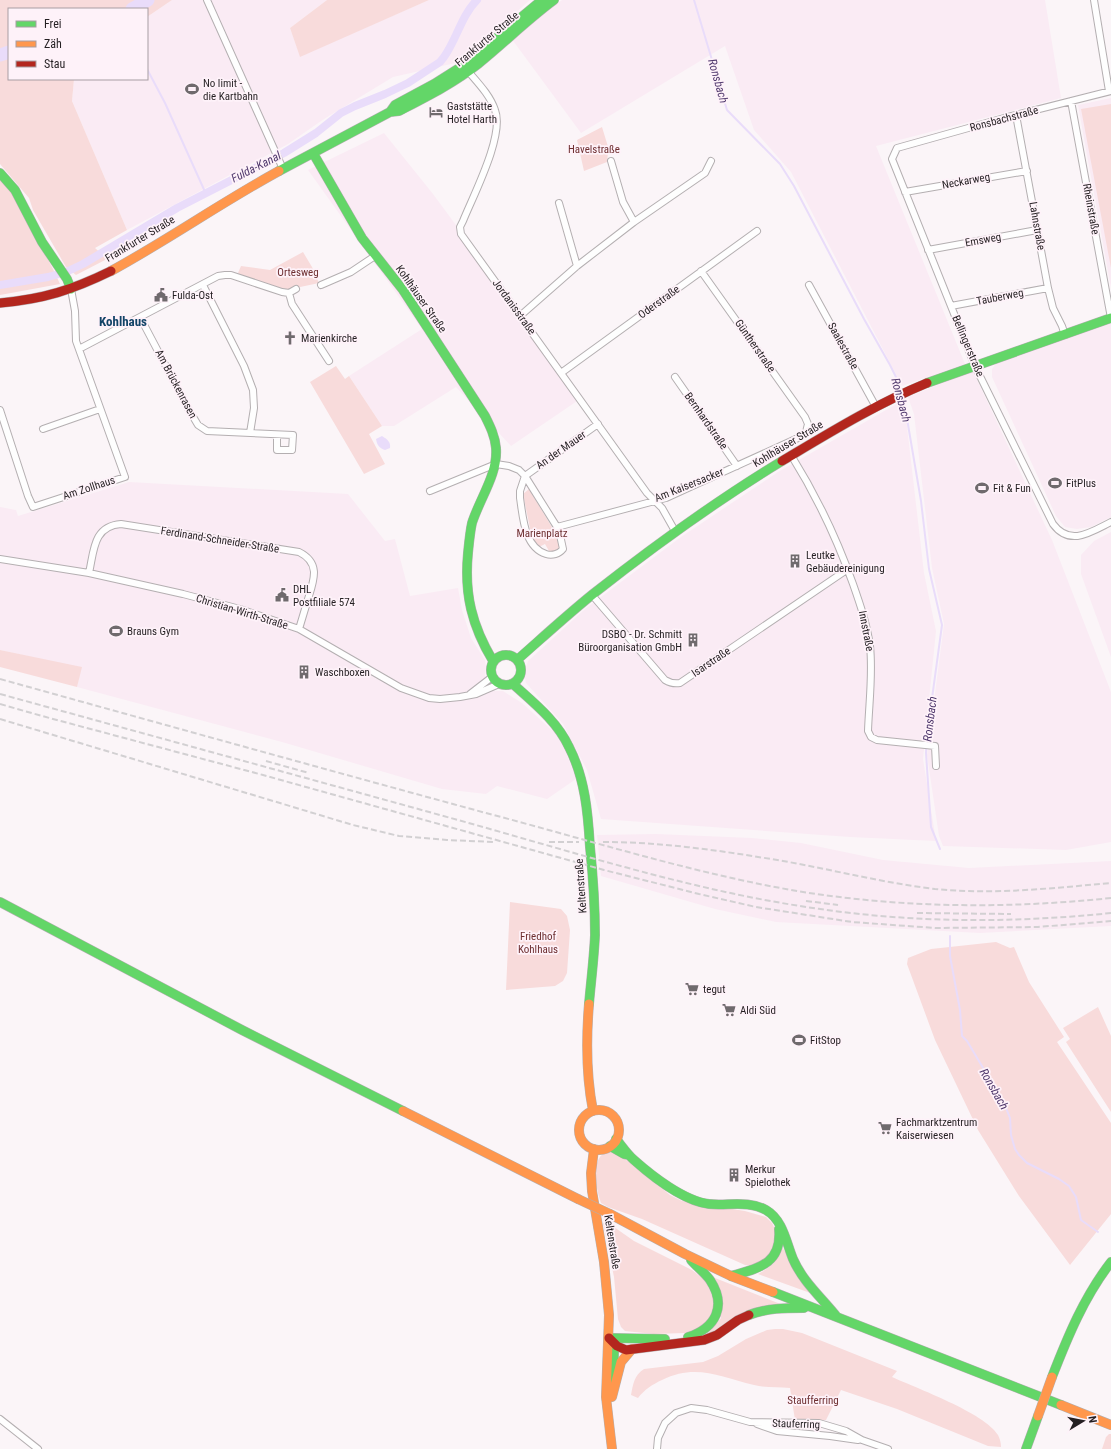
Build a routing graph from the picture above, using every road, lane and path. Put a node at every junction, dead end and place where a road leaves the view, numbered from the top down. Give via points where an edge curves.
1 (207, 0) edge
2 (542, 0) edge
3 (554, 0) edge
4 (1094, 0) edge
5 (466, 68) junction
6 (1110, 91) edge
7 (1071, 101) junction
8 (1016, 115) junction
9 (897, 148) joint
10 (313, 153) junction
11 (611, 161) dead end
12 (711, 161) dead end
13 (283, 170) junction
14 (1026, 170) junction
15 (0, 173) edge
16 (905, 192) junction
17 (559, 203) dead end
18 (634, 222) junction
19 (1037, 230) junction
20 (757, 231) dead end
21 (928, 250) junction
22 (375, 256) junction
23 (577, 266) junction
24 (701, 271) junction
25 (203, 285) junction
26 (321, 285) dead end
27 (809, 285) dead end
28 (1048, 288) junction
29 (72, 289) junction
30 (296, 290) dead end
31 (289, 293) junction
32 (0, 303) edge
33 (951, 306) junction
34 (520, 316) junction
35 (140, 317) junction
36 (1111, 318) edge
37 (1065, 335) junction
38 (79, 349) junction
39 (329, 361) dead end
40 (975, 366) junction
41 (561, 373) junction
42 (675, 377) dead end
43 (876, 407) junction
44 (100, 409) junction
45 (0, 410) edge
46 (808, 422) joint
47 (598, 424) junction
48 (43, 428) dead end
49 (250, 433) junction
50 (277, 435) dead end
51 (791, 455) junction
52 (496, 464) junction
53 (737, 466) junction
54 (525, 476) junction
55 (430, 491) dead end
56 (653, 500) junction
57 (1111, 522) edge
58 (557, 527) junction
59 (674, 531) junction
60 (0, 559) edge
61 (848, 569) junction
62 (89, 573) junction
63 (592, 595) junction
64 (299, 629) junction
65 (517, 660) junction
66 (493, 661) junction
67 (492, 677) junction
68 (499, 684) junction
69 (513, 684) junction
70 (470, 694) junction
71 (936, 766) dead end
72 (0, 902) edge
73 (593, 1111) junction
74 (616, 1139) junction
75 (610, 1146) junction
76 (594, 1149) junction
77 (629, 1155) junction
78 (776, 1219) junction
79 (684, 1254) junction
80 (1111, 1262) edge
81 (731, 1276) junction
82 (811, 1308) junction
83 (837, 1318) junction
84 (609, 1338) junction
85 (632, 1349) junction
86 (612, 1397) junction
87 (0, 1419) edge
88 (609, 1419) junction
89 (750, 1422) junction
90 (1111, 1424) edge
91 (862, 1440) junction
92 (38, 1449) edge
93 (612, 1449) edge
94 (657, 1449) edge
95 (888, 1449) edge
96 (1026, 1449) edge

1 - 13 street
2 - 5 main road, Frankfurter Straße
3 - 5 main road, Frankfurter Straße
4 - 6 street
5 - 10 main road, Frankfurter Straße via 395,105 390,112
5 - 34 street, Jordanisstraße via 486,93 496,111 497,122 495,141 462,221 461,234
6 - 7 street, Ronsbachstraße
7 - 8 street, Ronsbachstraße
7 - 36 street, Rheinstraße
8 - 9 street, Ronsbachstraße
8 - 14 street, Lahnstraße
9 - 16 street, Bellingerstraße via 892,159
10 - 13 main road, Frankfurter Straße
10 - 22 main road, Kohlhäuser Straße via 355,228
11 - 18 street via 623,202
12 - 18 street via 704,173
13 - 29 main road, Frankfurter Straße via 226,201 121,266
14 - 16 street, Neckarweg
14 - 19 street, Lahnstraße
15 - 29 main road via 16,190 42,242
16 - 21 street, Bellingerstraße
17 - 23 street
18 - 23 street
19 - 21 street, Emsweg
19 - 28 street, Lahnstraße
20 - 24 street, Oderstraße
21 - 33 street, Bellingerstraße
22 - 26 street via 351,272
22 - 52 main road, Kohlhäuser Straße via 403,290 485,416 496,439
23 - 34 street
24 - 41 street, Oderstraße
24 - 46 street, Güntherstraße
25 - 31 street via 218,276 227,275
25 - 35 street
25 - 49 street via 244,366 253,390 254,408
27 - 43 street, Saalestraße
28 - 33 street, Tauberweg
28 - 37 street, Lahnstraße via 1053,308
29 - 32 main road, Frankfurter Straße via 40,298
29 - 38 street, Am Zollhaus via 76,341
30 - 31 street
31 - 39 street via 292,304
33 - 40 street, Bellingerstraße
34 - 41 street, Jordanisstraße
35 - 38 street
35 - 49 street, Am Brückenrasen via 198,425 207,431
36 - 37 main road, Kohlhäuser Straße
37 - 40 main road, Kohlhäuser Straße
38 - 44 street, Am Zollhaus
40 - 43 main road, Kohlhäuser Straße via 902,394
40 - 57 street, Bellingerstraße via 1053,524 1059,531 1067,535 1083,535
41 - 47 street, Jordanisstraße
42 - 53 street, Bernhardstraße
43 - 51 main road, Kohlhäuser Straße
44 - 45 street, Am Zollhaus via 125,477 33,507
44 - 48 street
46 - 53 street, Am Kaisersacker via 806,432 798,438
47 - 54 street, An der Mauer
47 - 56 street, Jordanisstraße
49 - 50 street, Am Brückenrasen
51 - 59 main road, Kohlhäuser Straße
51 - 61 street, Innstraße via 834,534
52 - 54 street via 519,470
52 - 55 street
52 - 66 main road, Kohlhäuser Straße via 472,525 468,543 467,572 472,619
53 - 56 street, Am Kaisersacker via 666,498
54 - 58 street
54 - 58 street via 520,498 529,540 542,552 551,555 558,553 563,546
56 - 58 street, Am Kaisersacker
56 - 59 street, Jordanisstraße via 662,508
59 - 63 main road, Kohlhäuser Straße
60 - 62 street, Christian-Wirth-Straße
61 - 63 street, Isarstraße via 676,684 665,680
61 - 71 street, Innstraße via 870,646 869,734 877,740 935,746
62 - 64 street, Christian-Wirth-Straße via 240,609
62 - 64 street, Ferdinand-Schneider-Straße via 99,535 106,528 116,524 299,552 307,556 314,570 314,579
63 - 65 main road, Kohlhäuser Straße
64 - 70 street, Christian-Wirth-Straße via 412,693 440,699
65 - 66 main road via 507,655 499,656
65 - 69 main road via 521,666 521,673
66 - 67 main road via 490,669
67 - 68 main road
67 - 70 street, Christian-Wirth-Straße
68 - 69 main road
68 - 70 street, Christian-Wirth-Straße
69 - 73 main road, Keltenstraße via 554,722 579,767 584,790 595,914 586,1065 587,1085
72 - 79 main road, bridge via 208,1013 610,1214
73 - 74 main road via 604,1111 614,1118 619,1130
73 - 76 main road via 583,1119 579,1130 583,1142
74 - 75 main road
74 - 77 main road
75 - 76 main road
75 - 77 main road
76 - 84 main road, Keltenstraße via 592,1191 605,1269
77 - 78 main road via 666,1185 688,1198 706,1204 759,1206
78 - 81 main road via 780,1238 772,1259 759,1268
78 - 83 main road via 784,1231 797,1268
79 - 81 main road
79 - 84 main road via 710,1280 717,1293 718,1310 711,1324 700,1334 689,1337
80 - 96 main road, bridge via 1096,1283 1066,1339
81 - 82 main road
82 - 83 main road
82 - 85 main road via 792,1307 759,1312 738,1320 717,1335 704,1340
83 - 90 main road
84 - 85 main road via 621,1349
84 - 86 main road, Keltenstraße via 614,1352
84 - 88 main road, Keltenstraße via 606,1377
85 - 86 main road via 621,1362
86 - 88 main road, Keltenstraße
87 - 92 street
88 - 93 main road, Keltenstraße
89 - 91 street, Stauferring via 777,1431
89 - 91 street, Stauferring via 819,1423 846,1431
89 - 94 street, Stauferring via 699,1408 684,1410 665,1423 658,1438
91 - 95 street, Stauferring

